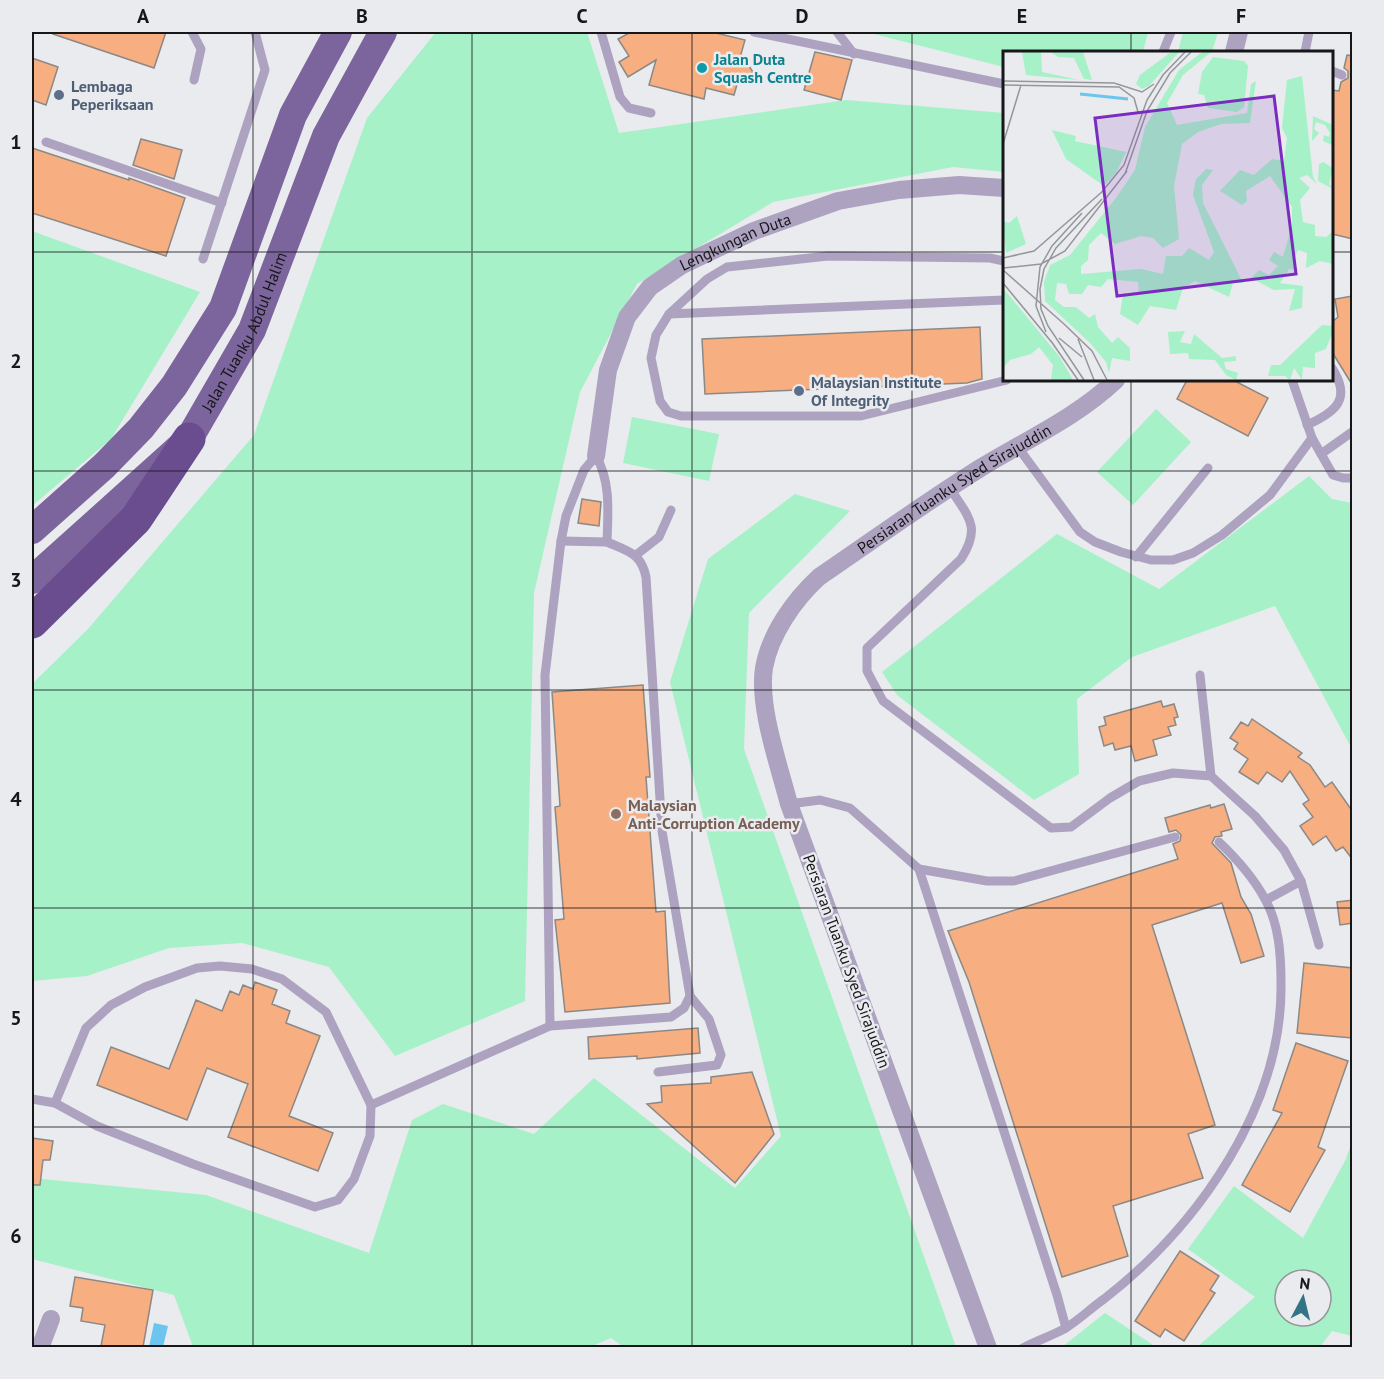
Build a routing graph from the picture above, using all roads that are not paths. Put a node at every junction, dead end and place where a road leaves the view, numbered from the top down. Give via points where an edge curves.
1 (192, 32) edge
2 (255, 32) edge
3 (322, 32) edge
4 (338, 32) edge
5 (383, 32) edge
6 (601, 32) edge
7 (754, 32) edge
8 (837, 32) edge
9 (1171, 32) edge
10 (1239, 32) edge
11 (1309, 32) edge
12 (1163, 51) edge
13 (1234, 51) edge
14 (1305, 51) edge
15 (854, 54) junction
16 (1333, 71) edge
17 (1342, 75) dead end
18 (194, 80) dead end
19 (1003, 84) edge
20 (651, 113) dead end
21 (293, 115) junction
22 (46, 142) dead end
23 (1003, 188) edge
24 (222, 202) junction
25 (203, 259) dead end
26 (1003, 261) edge
27 (1003, 300) edge
28 (669, 314) junction
29 (1333, 370) edge
30 (1003, 381) edge
31 (1115, 381) edge
32 (1292, 381) edge
33 (1307, 425) junction
34 (1353, 432) edge
35 (1311, 438) junction
36 (189, 439) junction
37 (1017, 446) junction
38 (1321, 454) junction
39 (596, 456) junction
40 (1208, 468) dead end
41 (1353, 478) edge
42 (950, 488) junction
43 (671, 510) dead end
44 (32, 530) edge
45 (561, 541) junction
46 (607, 542) junction
47 (636, 555) junction
48 (1136, 556) junction
49 (32, 580) edge
50 (32, 622) edge
51 (1200, 675) dead end
52 (1211, 776) junction
53 (789, 804) junction
54 (1175, 837) dead end
55 (1219, 842) dead end
56 (919, 869) junction
57 (1301, 881) junction
58 (1266, 900) junction
59 (1319, 945) dead end
60 (690, 996) junction
61 (550, 1026) junction
62 (658, 1072) dead end
63 (32, 1099) edge
64 (55, 1103) junction
65 (371, 1105) junction
66 (51, 1319) dead end
67 (1066, 1328) junction
68 (40, 1347) edge
69 (988, 1347) edge
70 (1023, 1347) edge

1 - 18 lane via 201,49
2 - 24 lane via 265,70
3 - 21 main road
4 - 21 main road, Jalan Tuanku Abdul Halim
5 - 36 main road, Jalan Tuanku Abdul Halim via 326,136 252,330
6 - 20 lane via 620,97 629,108
7 - 15 lane
8 - 15 lane
9 - 12 lane
10 - 13 street
11 - 14 lane
15 - 19 lane
16 - 17 lane
21 - 44 main road, Jalan Tuanku Abdul Halim via 222,308 174,386 104,466
22 - 24 lane
23 - 39 street, Lengkungan Duta via 959,185 838,201 754,231 682,265 650,287 627,317 608,370
24 - 25 lane
26 - 28 lane via 828,256 727,267 707,279
27 - 28 lane
28 - 30 lane via 656,335 651,358 660,401 668,412 681,416 861,416
29 - 33 lane via 1342,393 1337,407 1328,416
31 - 37 street, Persiaran Tuanku Syed Sirajuddin via 1073,415
32 - 33 lane
33 - 35 lane
34 - 38 lane
35 - 38 lane
35 - 48 lane via 1270,495 1222,535 1173,560
36 - 49 main road, Jalan Tuanku Abdul Halim
36 - 50 highway via 136,519
37 - 42 street, Persiaran Tuanku Syed Sirajuddin
37 - 48 lane via 1080,532 1095,542
38 - 41 lane via 1333,475
39 - 45 lane via 584,470
39 - 46 lane via 604,470 608,493
40 - 48 lane
42 - 52 lane via 973,524 971,544 961,559 867,648 867,671 883,701 1051,828 1071,827 1139,781 1173,773
42 - 53 street, Persiaran Tuanku Syed Sirajuddin via 819,577 802,593 772,643 764,668 764,690 768,725
43 - 47 lane via 659,537
45 - 46 lane
45 - 61 lane via 545,675
46 - 47 lane
47 - 60 lane via 646,576 662,831
51 - 52 lane
52 - 57 lane via 1255,816 1284,850
53 - 56 lane via 820,800 850,808
53 - 69 street, Persiaran Tuanku Syed Sirajuddin
54 - 56 lane via 1014,881 987,881
55 - 58 lane via 1242,865
56 - 67 lane
57 - 58 lane
57 - 59 lane
58 - 67 lane via 1281,955 1281,1001 1272,1058 1255,1109 1236,1147 1182,1226 1124,1284
60 - 61 lane via 684,1008 671,1017
60 - 62 lane via 709,1019 721,1055 717,1065
61 - 65 lane
63 - 64 lane
64 - 65 lane via 97,1126 315,1207 338,1200 354,1179 370,1136
64 - 65 lane via 86,1028 111,1005 145,987 197,968 220,966 252,969 282,979 326,1012
66 - 68 street
67 - 70 lane

